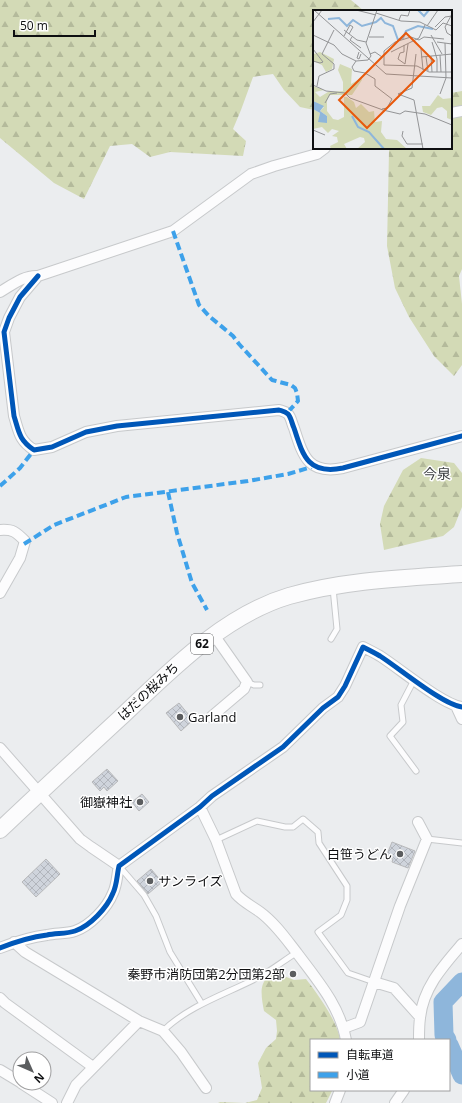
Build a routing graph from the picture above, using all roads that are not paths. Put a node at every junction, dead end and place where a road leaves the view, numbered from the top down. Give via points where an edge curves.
1 (462, 111) edge
2 (452, 113) edge
3 (324, 149) edge
4 (38, 276) junction
5 (0, 292) edge
6 (462, 436) edge
7 (0, 530) edge
8 (462, 574) edge
9 (333, 585) junction
10 (0, 593) edge
11 (214, 635) junction
12 (331, 639) dead end
13 (414, 680) junction
14 (247, 682) junction
15 (260, 685) dead end
16 (459, 706) edge
17 (210, 717) dead end
18 (462, 719) edge
19 (0, 748) edge
20 (416, 771) dead end
21 (40, 793) junction
22 (200, 807) junction
23 (418, 822) dead end
24 (0, 830) edge
25 (426, 839) junction
26 (216, 840) junction
27 (462, 843) edge
28 (119, 866) junction
29 (14, 942) junction
30 (462, 944) edge
31 (0, 948) edge
32 (296, 953) junction
33 (374, 982) junction
34 (0, 998) edge
35 (202, 1004) junction
36 (420, 1017) junction
37 (139, 1021) junction
38 (344, 1028) junction
39 (163, 1031) junction
40 (346, 1039) edge
41 (419, 1039) edge
42 (93, 1067) junction
43 (0, 1070) edge
44 (12, 1078) edge
45 (206, 1088) dead end
46 (33, 1091) edge
47 (340, 1091) edge
48 (403, 1091) edge
49 (52, 1103) edge
50 (67, 1103) edge
51 (335, 1103) edge
52 (396, 1103) edge

1 - 2 street
3 - 4 street via 316,154 251,174 173,231
4 - 5 street via 18,281
4 - 6 street via 20,297 4,332 14,416 24,443 34,450 52,447 86,432 117,426 279,410 290,417 302,453 320,469 343,468
7 - 10 street via 17,533 25,541 20,558
8 - 9 main road, はだの桜みち / 62
9 - 11 main road, はだの桜みち / 62 via 288,596 261,606
9 - 12 lane via 337,629
11 - 14 street
11 - 21 main road, はだの桜みち / 62 via 180,662
13 - 16 street
13 - 20 lane via 401,705 403,722 390,736
13 - 22 street via 363,647 338,697 283,747
14 - 15 lane
14 - 17 street via 244,689
16 - 18 street
19 - 21 street
21 - 24 main road, はだの桜みち / 62
21 - 28 street via 80,839
22 - 26 street
22 - 28 street
23 - 25 street
25 - 27 lane
25 - 33 street
26 - 32 street via 236,894 276,927
26 - 33 lane via 257,821 285,827 293,827 303,819 308,822 318,832 319,843 347,886 341,915 318,932 348,973
28 - 29 street via 113,893 92,921 74,932
28 - 35 lane via 144,895 156,916 170,952
29 - 31 street
29 - 37 street via 25,952
30 - 36 street via 432,982 425,996
32 - 35 lane via 258,977
32 - 38 street via 329,998
33 - 36 street via 394,988
33 - 38 street via 360,1022
34 - 42 street
35 - 39 lane via 172,1021
36 - 41 street
37 - 39 street
37 - 42 street
38 - 40 street
39 - 45 street
42 - 50 street via 76,1085
43 - 44 street
46 - 49 street
47 - 51 street
48 - 52 street

